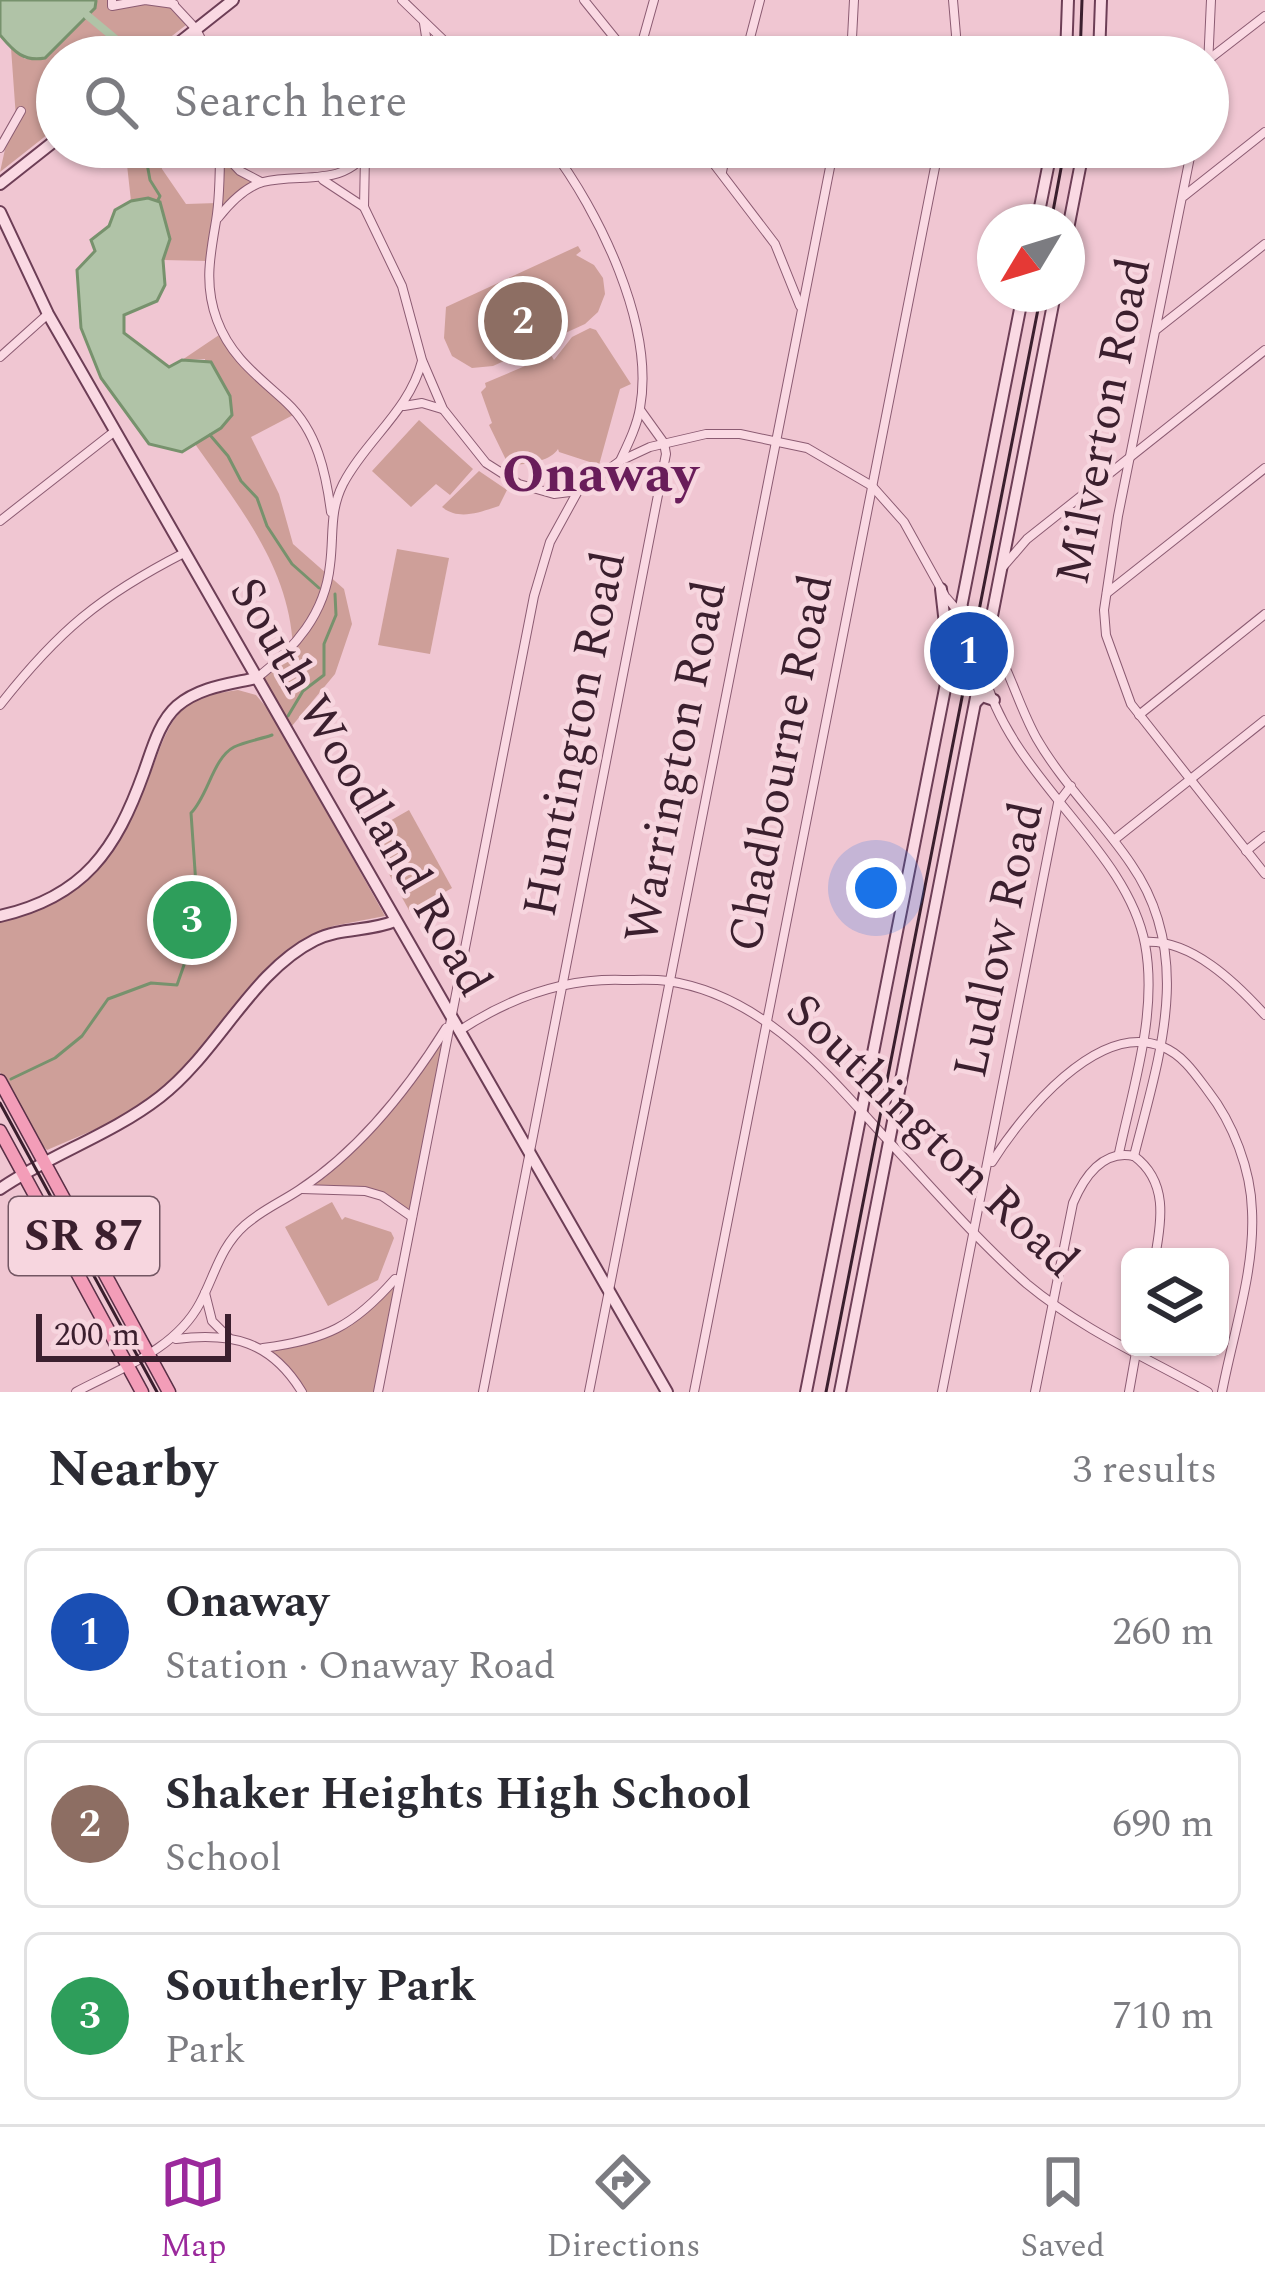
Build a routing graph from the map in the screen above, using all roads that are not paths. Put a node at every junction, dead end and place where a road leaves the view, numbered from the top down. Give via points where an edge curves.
1 (112, 0) edge
2 (233, 0) edge
3 (402, 0) edge
4 (584, 0) edge
5 (654, 0) edge
6 (760, 0) edge
7 (854, 0) edge
8 (953, 0) edge
9 (1069, 0) edge
10 (1101, 0) edge
11 (1210, 0) edge
12 (172, 2) edge
13 (1265, 16) edge
14 (424, 23) junction
15 (196, 29) junction
16 (187, 36) edge
17 (200, 36) edge
18 (426, 36) edge
19 (438, 36) edge
20 (616, 36) edge
21 (641, 36) edge
22 (751, 36) edge
23 (852, 36) edge
24 (954, 36) edge
25 (1067, 36) edge
26 (1100, 36) edge
27 (1209, 36) edge
28 (1229, 45) edge
29 (21, 112) dead end
30 (1265, 132) edge
31 (0, 148) edge
32 (36, 156) edge
33 (1229, 161) edge
34 (219, 168) edge
35 (237, 168) edge
36 (340, 168) edge
37 (367, 168) edge
38 (564, 168) edge
39 (717, 168) edge
40 (723, 168) edge
41 (830, 168) edge
42 (935, 168) edge
43 (1048, 168) edge
44 (1080, 168) edge
45 (1188, 168) edge
46 (1220, 168) edge
47 (722, 174) junction
48 (322, 179) junction
49 (261, 182) junction
50 (0, 184) edge
51 (1183, 197) junction
52 (1041, 204) edge
53 (1073, 204) edge
54 (364, 207) junction
55 (0, 212) edge
56 (217, 220) junction
57 (1265, 244) edge
58 (800, 307) junction
59 (1019, 312) edge
60 (1051, 312) edge
61 (48, 314) junction
62 (1156, 330) junction
63 (1265, 350) edge
64 (0, 357) edge
65 (422, 360) junction
66 (400, 409) junction
67 (443, 410) junction
68 (640, 410) junction
69 (115, 430) junction
70 (776, 440) junction
71 (664, 443) junction
72 (1133, 456) junction
73 (620, 460) junction
74 (337, 468) junction
75 (1265, 468) edge
76 (872, 486) junction
77 (578, 491) junction
78 (332, 512) junction
79 (0, 521) edge
80 (1009, 528) junction
81 (1028, 539) junction
82 (184, 553) junction
83 (1001, 569) junction
84 (943, 593) junction
85 (1106, 594) junction
86 (960, 609) junction
87 (1265, 614) edge
88 (990, 633) junction
89 (950, 664) junction
90 (983, 667) junction
91 (1005, 672) junction
92 (256, 679) junction
93 (987, 683) junction
94 (994, 700) junction
95 (976, 702) junction
96 (0, 705) edge
97 (1138, 715) junction
98 (1265, 719) edge
99 (1190, 779) junction
100 (1071, 786) junction
101 (1058, 803) junction
102 (1265, 836) edge
103 (1114, 840) junction
104 (1246, 850) junction
105 (1265, 874) edge
106 (0, 916) edge
107 (395, 921) junction
108 (1144, 942) junction
109 (1166, 942) junction
110 (669, 981) junction
111 (564, 983) junction
112 (1265, 1015) edge
113 (452, 1018) junction
114 (767, 1024) junction
115 (460, 1031) junction
116 (1142, 1041) junction
117 (1162, 1046) junction
118 (424, 1063) junction
119 (441, 1069) junction
120 (0, 1081) edge
121 (862, 1110) junction
122 (997, 1118) junction
123 (1013, 1129) junction
124 (0, 1130) edge
125 (890, 1142) junction
126 (1119, 1153) junction
127 (530, 1154) junction
128 (1134, 1156) junction
129 (45, 1162) junction
130 (986, 1170) junction
131 (23, 1174) junction
132 (0, 1189) edge
133 (301, 1190) junction
134 (412, 1217) junction
135 (973, 1231) junction
136 (1157, 1248) edge
137 (398, 1275) junction
138 (205, 1292) junction
139 (609, 1292) junction
140 (1053, 1304) junction
141 (229, 1337) junction
142 (174, 1340) junction
143 (1121, 1341) edge
144 (263, 1348) junction
145 (148, 1353) junction
146 (1136, 1356) edge
147 (1147, 1356) edge
148 (127, 1365) junction
149 (76, 1392) edge
150 (142, 1392) edge
151 (169, 1392) edge
152 (302, 1392) edge
153 (378, 1392) edge
154 (483, 1392) edge
155 (589, 1392) edge
156 (667, 1392) edge
157 (694, 1392) edge
158 (806, 1392) edge
159 (840, 1392) edge
160 (943, 1392) edge
161 (1035, 1392) edge
162 (1129, 1392) edge
163 (1208, 1392) edge
164 (1222, 1392) edge

1 - 12 street
2 - 15 main road
3 - 14 street
4 - 20 street
5 - 21 street
6 - 22 street
7 - 23 street
8 - 24 street
9 - 25 main road
10 - 26 main road
11 - 27 street
12 - 15 street
13 - 28 street
14 - 18 street
14 - 19 street
15 - 16 main road
15 - 17 street
29 - 31 street
30 - 33 street
32 - 50 main road
34 - 56 street
35 - 49 street
36 - 48 street
37 - 54 street
38 - 68 street via 619,273 639,349
39 - 47 street
40 - 47 street
41 - 58 street, Warrington Road
42 - 76 street, Chadbourne Road
43 - 52 main road
44 - 53 main road
45 - 51 street, Milverton Road
46 - 51 street
47 - 58 street via 775,244
48 - 49 street
48 - 54 street
49 - 56 street
51 - 62 street, Milverton Road
54 - 65 street via 402,286
55 - 61 main road, South Woodland Road
56 - 74 street via 208,278 222,333
57 - 62 street
58 - 70 street, Warrington Road
59 - 86 main road
60 - 80 main road
61 - 64 street
61 - 69 main road, South Woodland Road
62 - 72 street, Milverton Road
63 - 72 street
65 - 66 street
65 - 67 street
66 - 67 street
66 - 74 street
67 - 77 street via 506,477 543,492
68 - 71 street
68 - 73 street
69 - 79 street
69 - 82 main road, South Woodland Road
70 - 71 street via 706,434
70 - 76 street via 807,448
70 - 110 street, Warrington Road
71 - 73 street
71 - 111 street, Huntington Road
72 - 81 street
72 - 85 street, Milverton Road
73 - 77 street
74 - 78 street
74 - 78 street
75 - 85 street
76 - 84 street via 914,536
76 - 114 street, Chadbourne Road
77 - 113 street via 550,542 534,596
78 - 92 street via 326,586 306,631
80 - 81 street
80 - 83 main road
81 - 83 street
82 - 92 main road, South Woodland Road
82 - 96 street via 91,607
83 - 88 main road
84 - 86 street
84 - 89 main road
85 - 97 street, Milverton Road via 1111,656
86 - 88 street
86 - 89 main road
86 - 90 street via 979,639
87 - 97 street
88 - 90 main road
88 - 91 street
89 - 121 main road
90 - 93 street
90 - 95 main road
91 - 93 street via 990,671
91 - 100 street via 1039,743
92 - 106 main road via 206,690 172,711 127,820 100,860 54,897
92 - 107 main road, South Woodland Road
93 - 94 street
94 - 95 main road
94 - 101 street
95 - 125 main road
97 - 99 street, Milverton Road
98 - 99 street
99 - 103 street
99 - 104 street, Milverton Road
100 - 101 street, Ludlow Road
100 - 103 street
101 - 108 street via 1119,881
101 - 122 street, Ludlow Road
102 - 104 street
103 - 109 street via 1142,880
104 - 105 street, Milverton Road
107 - 113 main road, South Woodland Road
107 - 129 main road via 328,934 298,949 166,1092
108 - 109 street
108 - 116 street
109 - 112 street via 1234,982
109 - 117 street
110 - 111 street, Southington Road
110 - 114 street, Southington Road
110 - 139 street, Warrington Road
111 - 115 street, Southington Road
111 - 127 street, Huntington Road
113 - 115 main road, South Woodland Road
113 - 118 street
113 - 119 street
114 - 121 street, Southington Road
114 - 157 street, Chadbourne Road
115 - 127 main road, South Woodland Road
116 - 117 street
116 - 123 street via 1082,1064
116 - 126 street
117 - 128 street
117 - 164 street via 1191,1069 1232,1129 1252,1207
118 - 119 street
118 - 133 street via 376,1122
119 - 134 street
120 - 129 main road, SR 87
121 - 125 street, Southington Road
121 - 158 main road
122 - 123 street
122 - 130 street, Ludlow Road
123 - 130 street
124 - 131 main road, SR 87
125 - 135 street, Southington Road
125 - 159 main road
126 - 128 street
126 - 140 street via 1098,1165 1076,1195
127 - 139 main road, South Woodland Road
127 - 154 street, Huntington Road
128 - 136 street via 1161,1199
129 - 131 main road
129 - 145 main road, SR 87
130 - 135 street, Ludlow Road
131 - 132 main road
131 - 148 main road, SR 87
133 - 134 street via 365,1191
133 - 138 street via 237,1233
134 - 137 street
135 - 140 street, Southington Road
135 - 160 street, Ludlow Road
137 - 144 street via 332,1333
137 - 153 street
138 - 141 street via 209,1316
138 - 142 street
139 - 155 street, Warrington Road
139 - 156 main road, South Woodland Road
140 - 143 street, Southington Road
140 - 161 street
141 - 142 street
141 - 144 street
142 - 145 street
144 - 152 street
145 - 148 street
145 - 151 main road, SR 87
146 - 162 street
147 - 163 street, Southington Road
148 - 149 street
148 - 150 main road, SR 87

